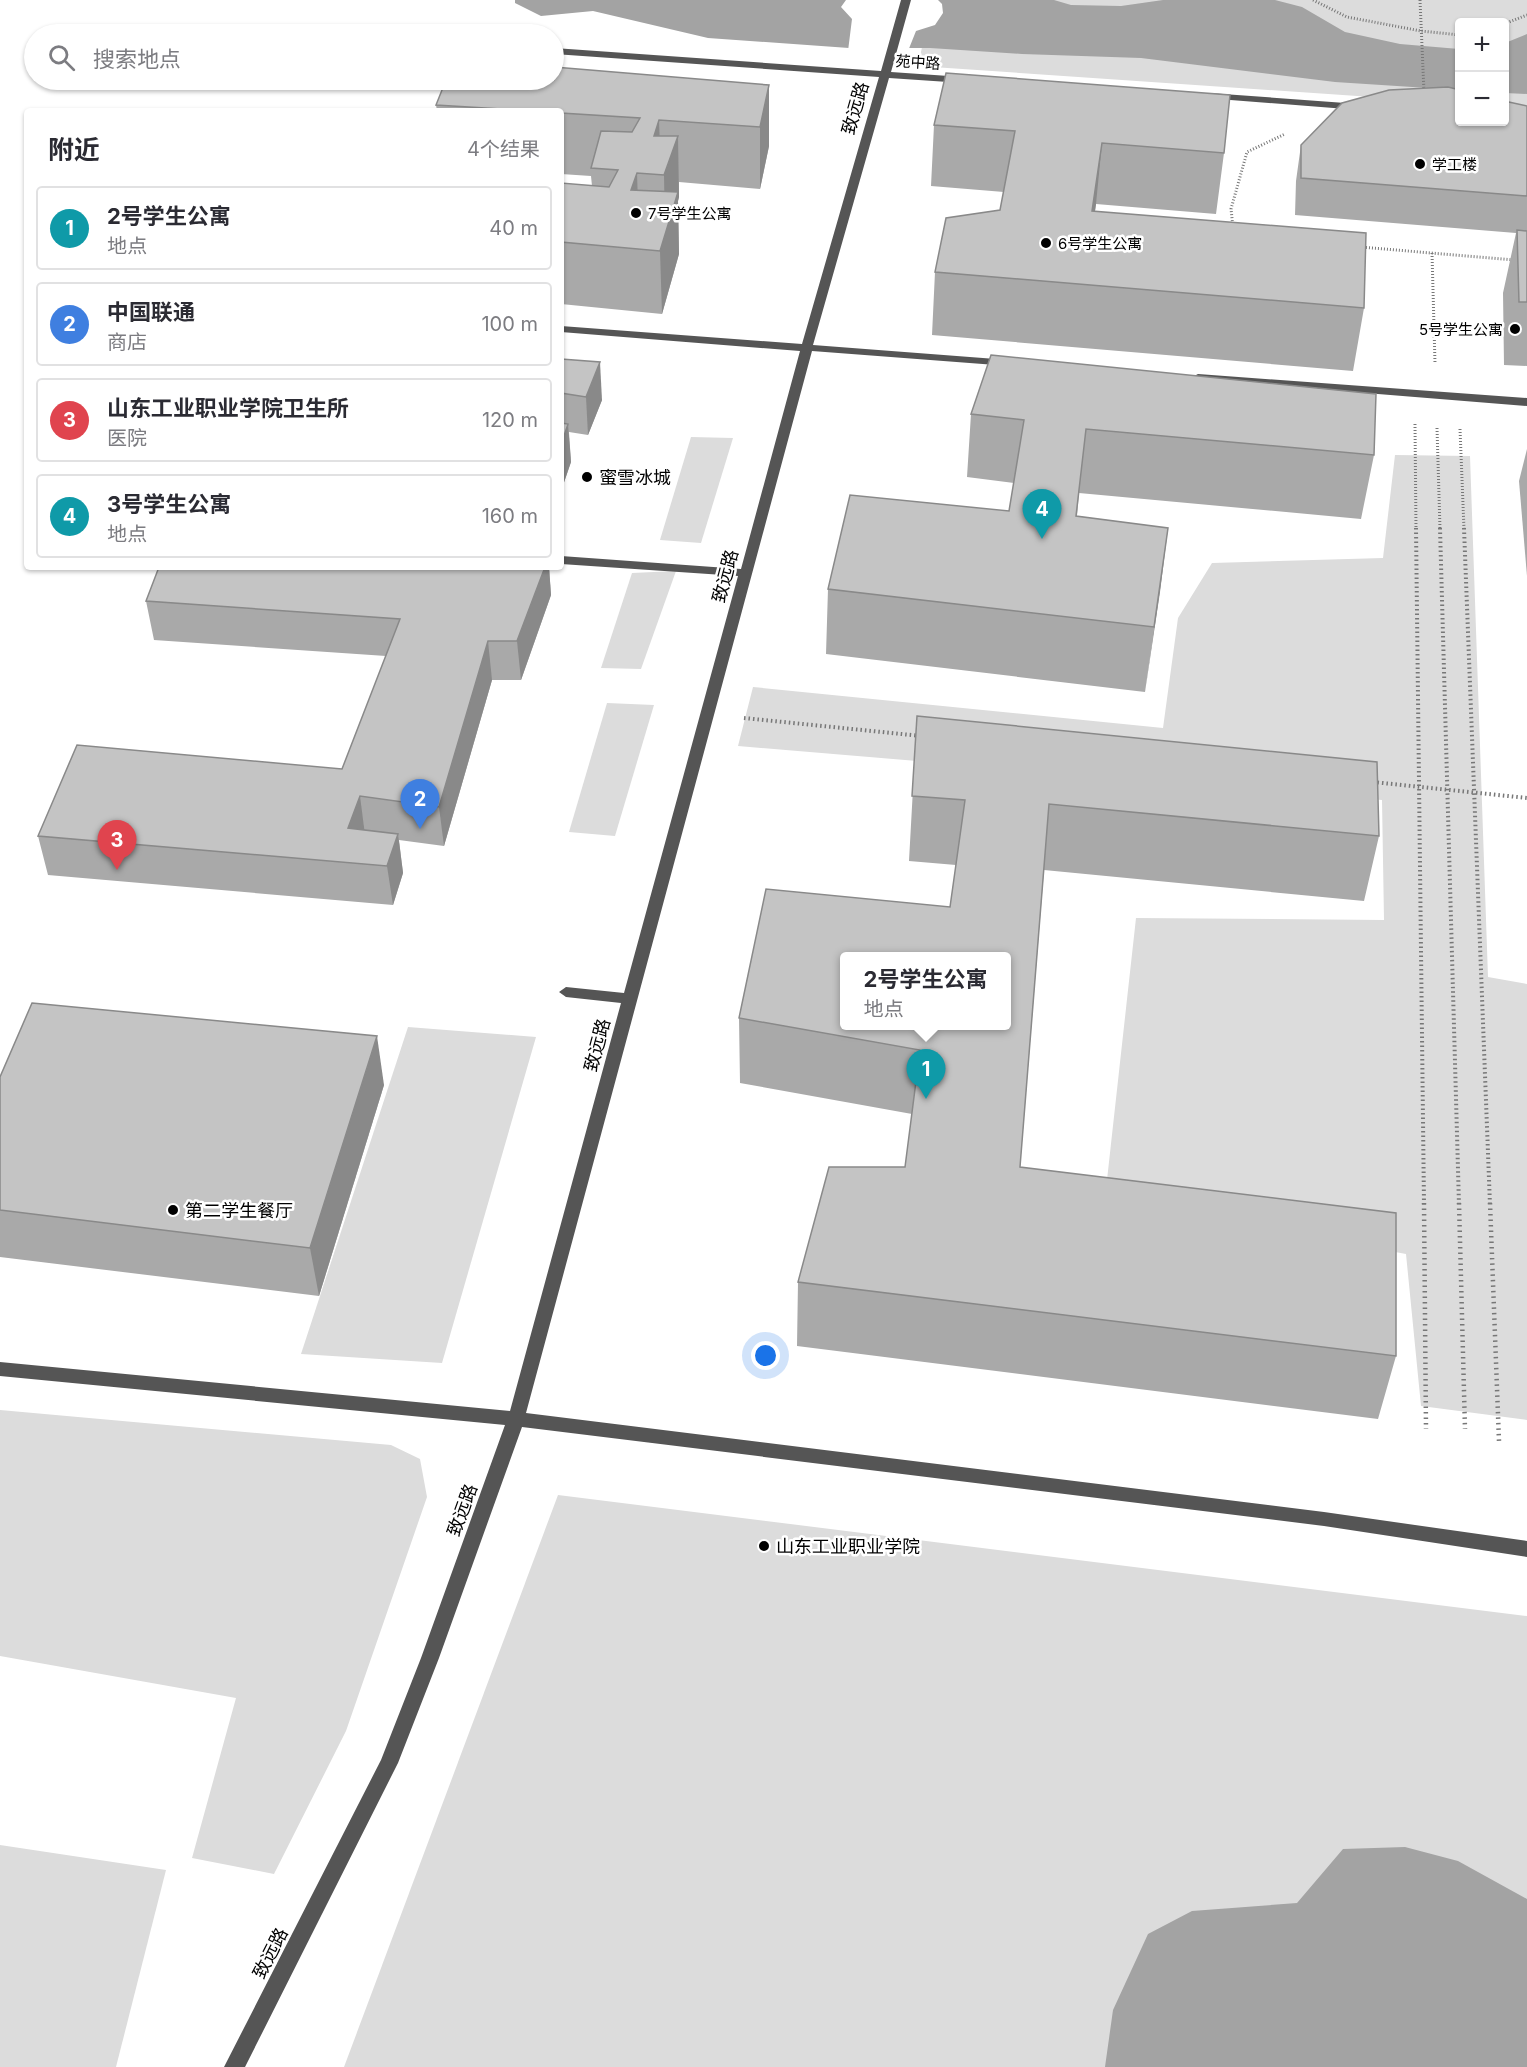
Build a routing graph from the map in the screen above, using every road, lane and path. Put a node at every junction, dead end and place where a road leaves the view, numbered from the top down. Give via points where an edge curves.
1 (906, 0) edge
2 (1313, 0) edge
3 (1420, 0) edge
4 (1527, 15) edge
5 (1509, 22) edge
6 (1421, 31) junction
7 (1455, 34) edge
8 (564, 52) edge
9 (885, 75) junction
10 (979, 81) edge
11 (1202, 96) edge
12 (1425, 100) edge
13 (1366, 107) edge
14 (1288, 133) dead end
15 (1234, 237) edge
16 (1350, 246) edge
17 (1432, 253) junction
18 (1515, 260) edge
19 (564, 328) edge
20 (807, 347) junction
21 (1022, 364) edge
22 (1188, 376) edge
23 (1414, 393) junction
24 (1436, 394) junction
25 (1459, 397) junction
26 (1527, 402) edge
27 (564, 560) edge
28 (746, 573) junction
29 (707, 714) junction
30 (932, 737) edge
31 (1371, 782) edge
32 (1419, 787) junction
33 (1447, 789) junction
34 (1474, 792) junction
35 (1527, 798) edge
36 (566, 992) dead end
37 (630, 999) junction
38 (0, 1369) edge
39 (516, 1419) junction
40 (1426, 1429) dead end
41 (1465, 1429) dead end
42 (1499, 1441) dead end
43 (1527, 1549) edge
44 (234, 2067) edge

1 - 9 lane, 致远路
2 - 6 path via 1347,17
3 - 6 path
4 - 5 path
6 - 7 path
6 - 12 path
8 - 9 lane, 苑中路
9 - 10 lane, 苑中路
9 - 20 lane, 致远路
11 - 13 lane
14 - 15 path via 1247,152 1231,209
16 - 17 path
17 - 18 path
17 - 24 path
19 - 20 lane
20 - 21 lane
20 - 28 lane, 致远路
22 - 23 lane
23 - 24 lane
23 - 32 path
24 - 25 lane
24 - 33 path
25 - 26 lane
25 - 34 path
27 - 28 lane
28 - 29 lane, 致远路
29 - 30 path
29 - 37 lane, 致远路
31 - 32 path
32 - 33 path
32 - 40 path
33 - 34 path
33 - 41 path
34 - 35 path
34 - 42 path
36 - 37 lane
37 - 39 lane, 致远路
38 - 39 lane
39 - 43 lane via 1324,1519
39 - 44 lane, 致远路 via 389,1763

